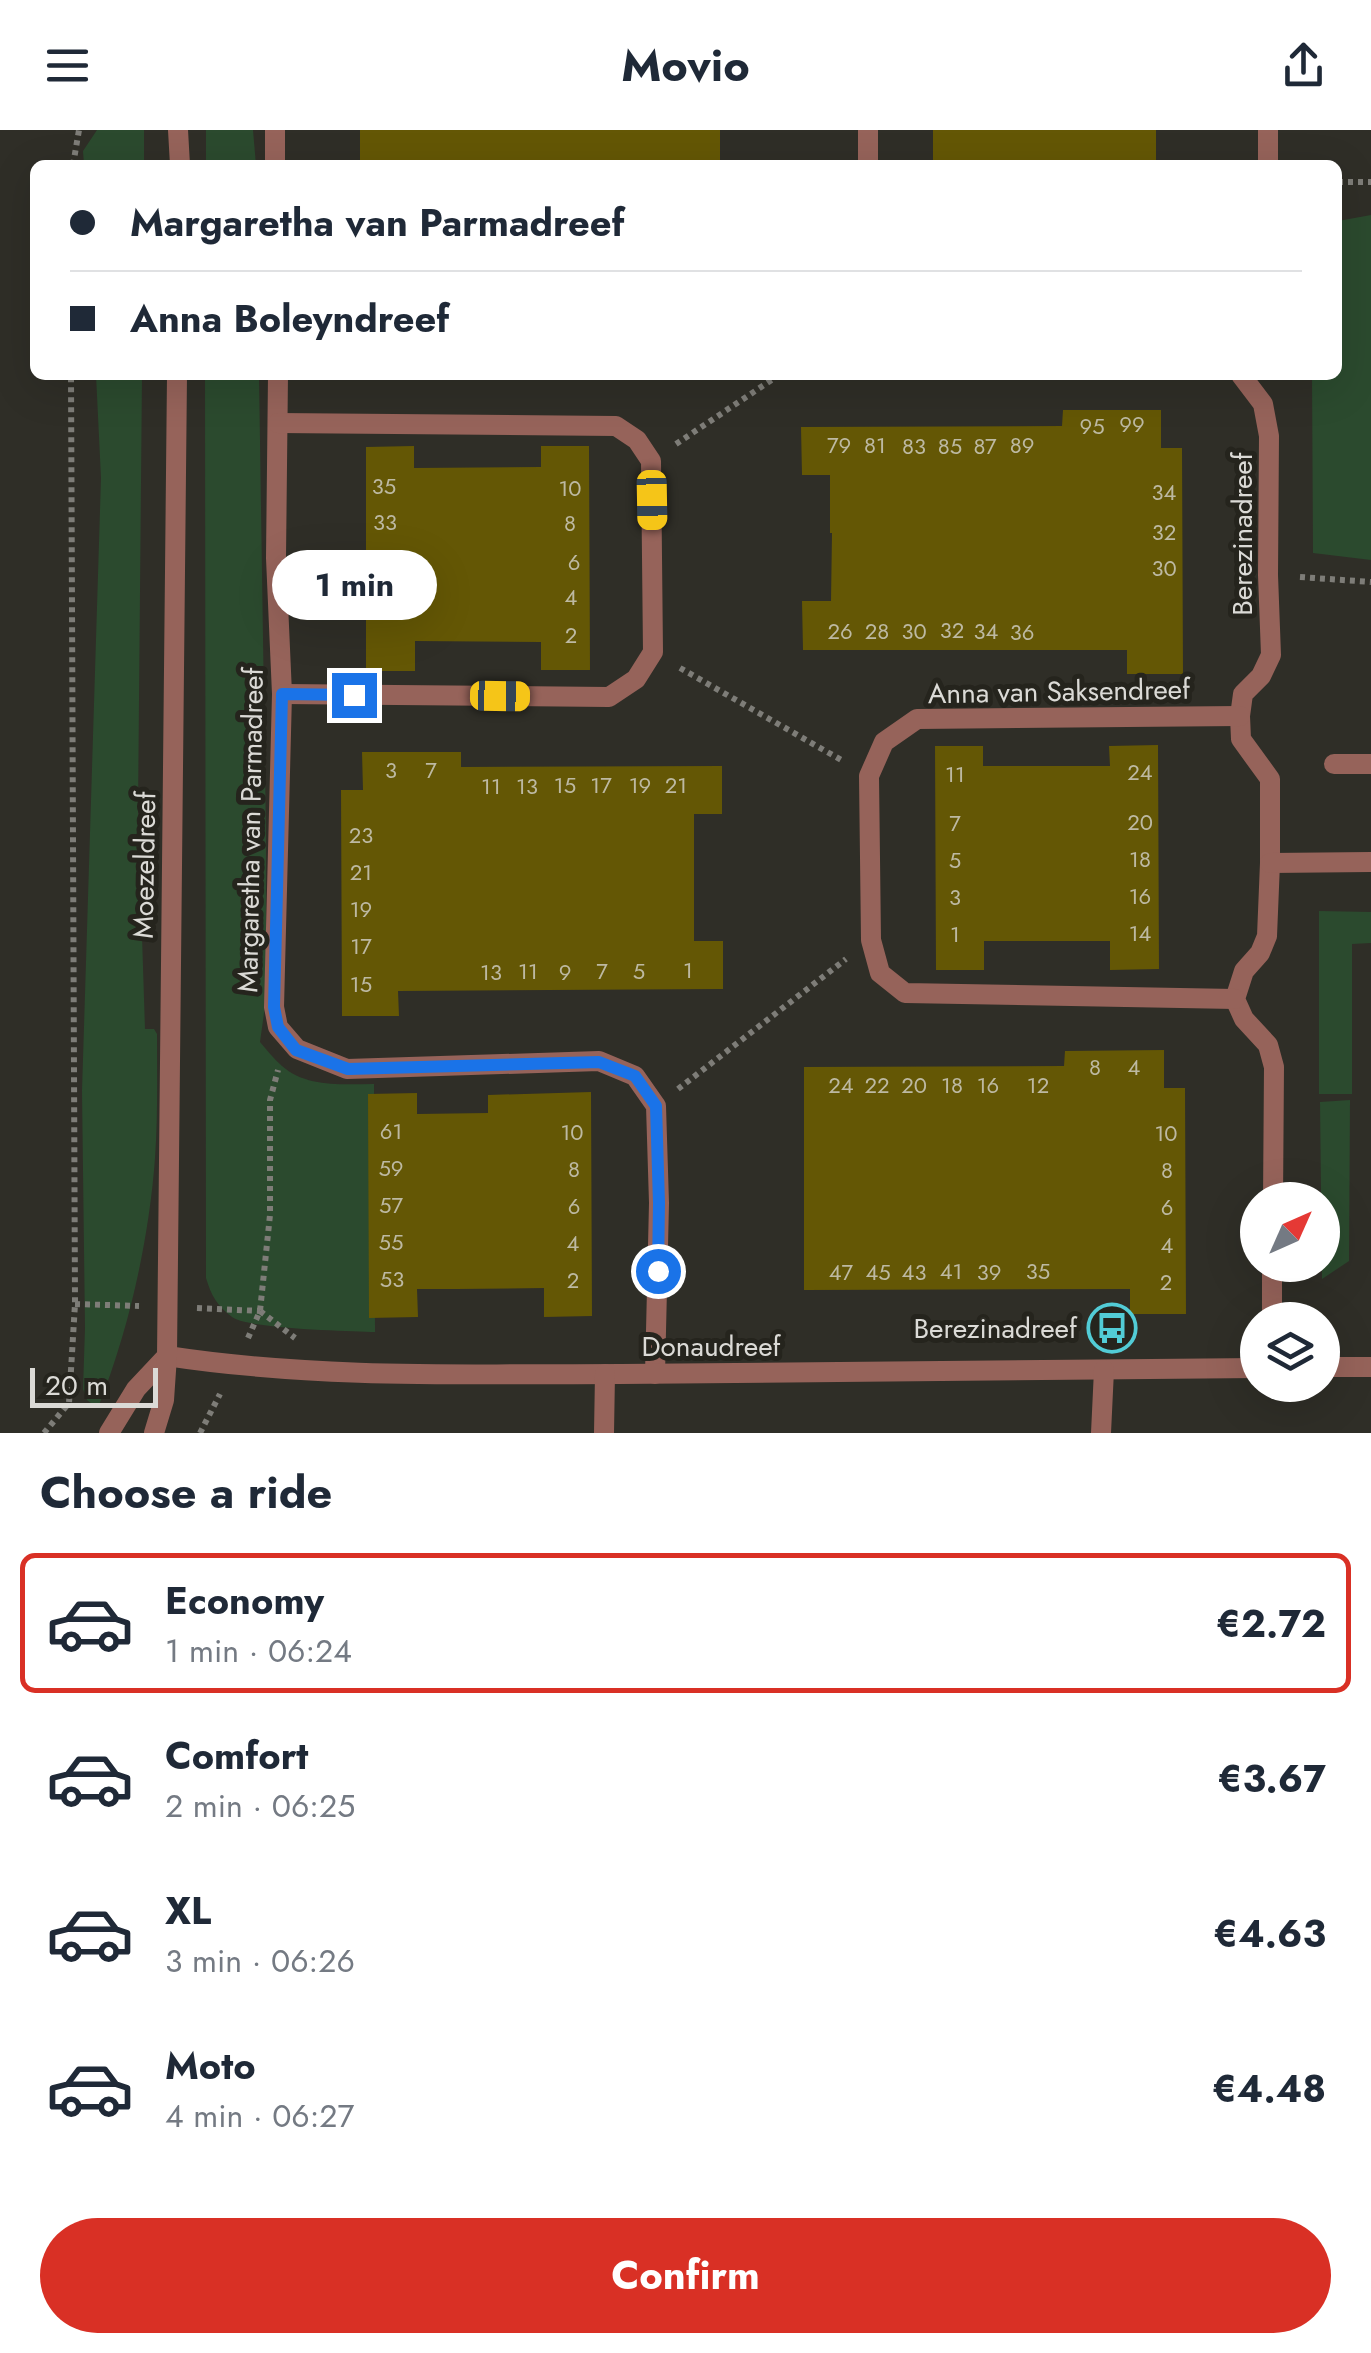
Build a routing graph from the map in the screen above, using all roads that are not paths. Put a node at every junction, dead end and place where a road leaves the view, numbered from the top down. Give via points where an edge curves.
1 (178, 130) edge
2 (274, 130) edge
3 (868, 130) edge
4 (1268, 130) edge
5 (180, 160) edge
6 (275, 160) edge
7 (868, 160) edge
8 (1268, 160) edge
9 (177, 380) edge
10 (278, 380) edge
11 (1245, 380) edge
12 (278, 423) junction
13 (282, 694) junction
14 (1240, 716) junction
15 (1334, 764) dead end
16 (1371, 764) edge
17 (1371, 862) edge
18 (1270, 863) junction
19 (1235, 998) junction
20 (1273, 1182) edge
21 (166, 1356) junction
22 (1371, 1366) edge
23 (1340, 1367) edge
24 (1240, 1368) edge
25 (1104, 1370) junction
26 (605, 1374) junction
27 (655, 1374) junction
28 (110, 1433) edge
29 (154, 1433) edge
30 (604, 1433) edge
31 (1101, 1433) edge

1 - 5 street
2 - 6 street
3 - 7 street
4 - 8 street
9 - 21 street, Moezeldreef
10 - 12 street, Margaretha van Parmadreef
11 - 14 street, Berezinadreef via 1263,404 1269,436 1271,655 1243,694
12 - 13 street, Margaretha van Parmadreef
12 - 13 street via 616,426 651,461 653,652 636,680 609,697
13 - 27 street, Margaretha van Parmadreef via 278,1027 296,1050 348,1069 599,1062 635,1076 656,1106
14 - 18 street via 1241,739 1270,780
14 - 19 street, Anna van Saksendreef via 918,718 884,742 868,776 870,940 880,973 905,994
15 - 16 street
17 - 18 street
18 - 19 street via 1268,936
19 - 20 street via 1268,1045 1274,1067
21 - 26 street, Donaudreef via 344,1374
21 - 28 street via 136,1388
21 - 29 street, Moezeldreef
22 - 23 street
24 - 25 street, Donaudreef
25 - 27 street, Donaudreef
25 - 31 street
26 - 27 street, Donaudreef
26 - 30 street

